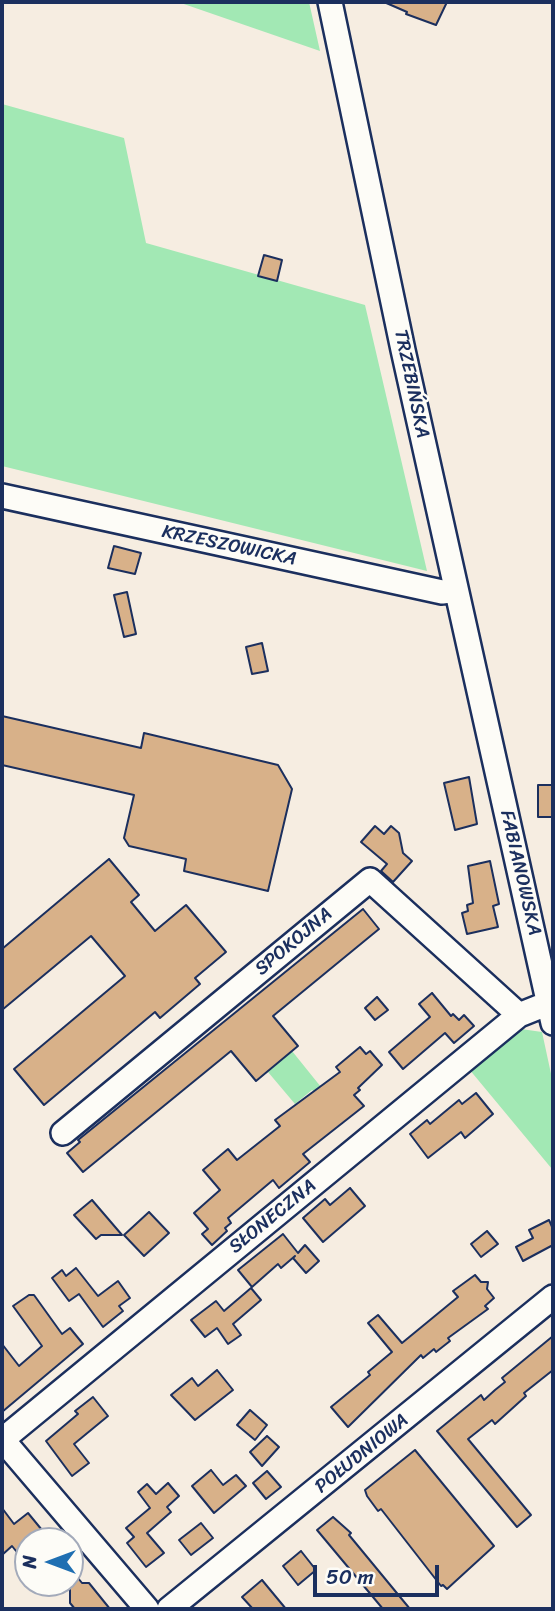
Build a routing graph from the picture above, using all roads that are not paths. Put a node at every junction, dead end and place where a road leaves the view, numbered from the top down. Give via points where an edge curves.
1 (330, 2) edge
2 (2, 496) edge
3 (457, 590) junction
4 (496, 765) joint
5 (551, 1013) edge
6 (519, 1015) junction
7 (63, 1133) dead end
8 (553, 1297) edge
9 (2, 1440) edge
10 (147, 1609) edge
11 (169, 1609) edge

1 - 3 street, TRZEBIŃSKA
2 - 3 street, KRZESZOWICKA via 442,592
3 - 4 street, TRZEBIŃSKA
4 - 5 street, FABIANOWSKA
5 - 6 street, SŁONECZNA
6 - 7 street, SPOKOJNA via 370,880
6 - 9 street, SŁONECZNA
8 - 11 street, POŁUDNIOWA
9 - 10 street

